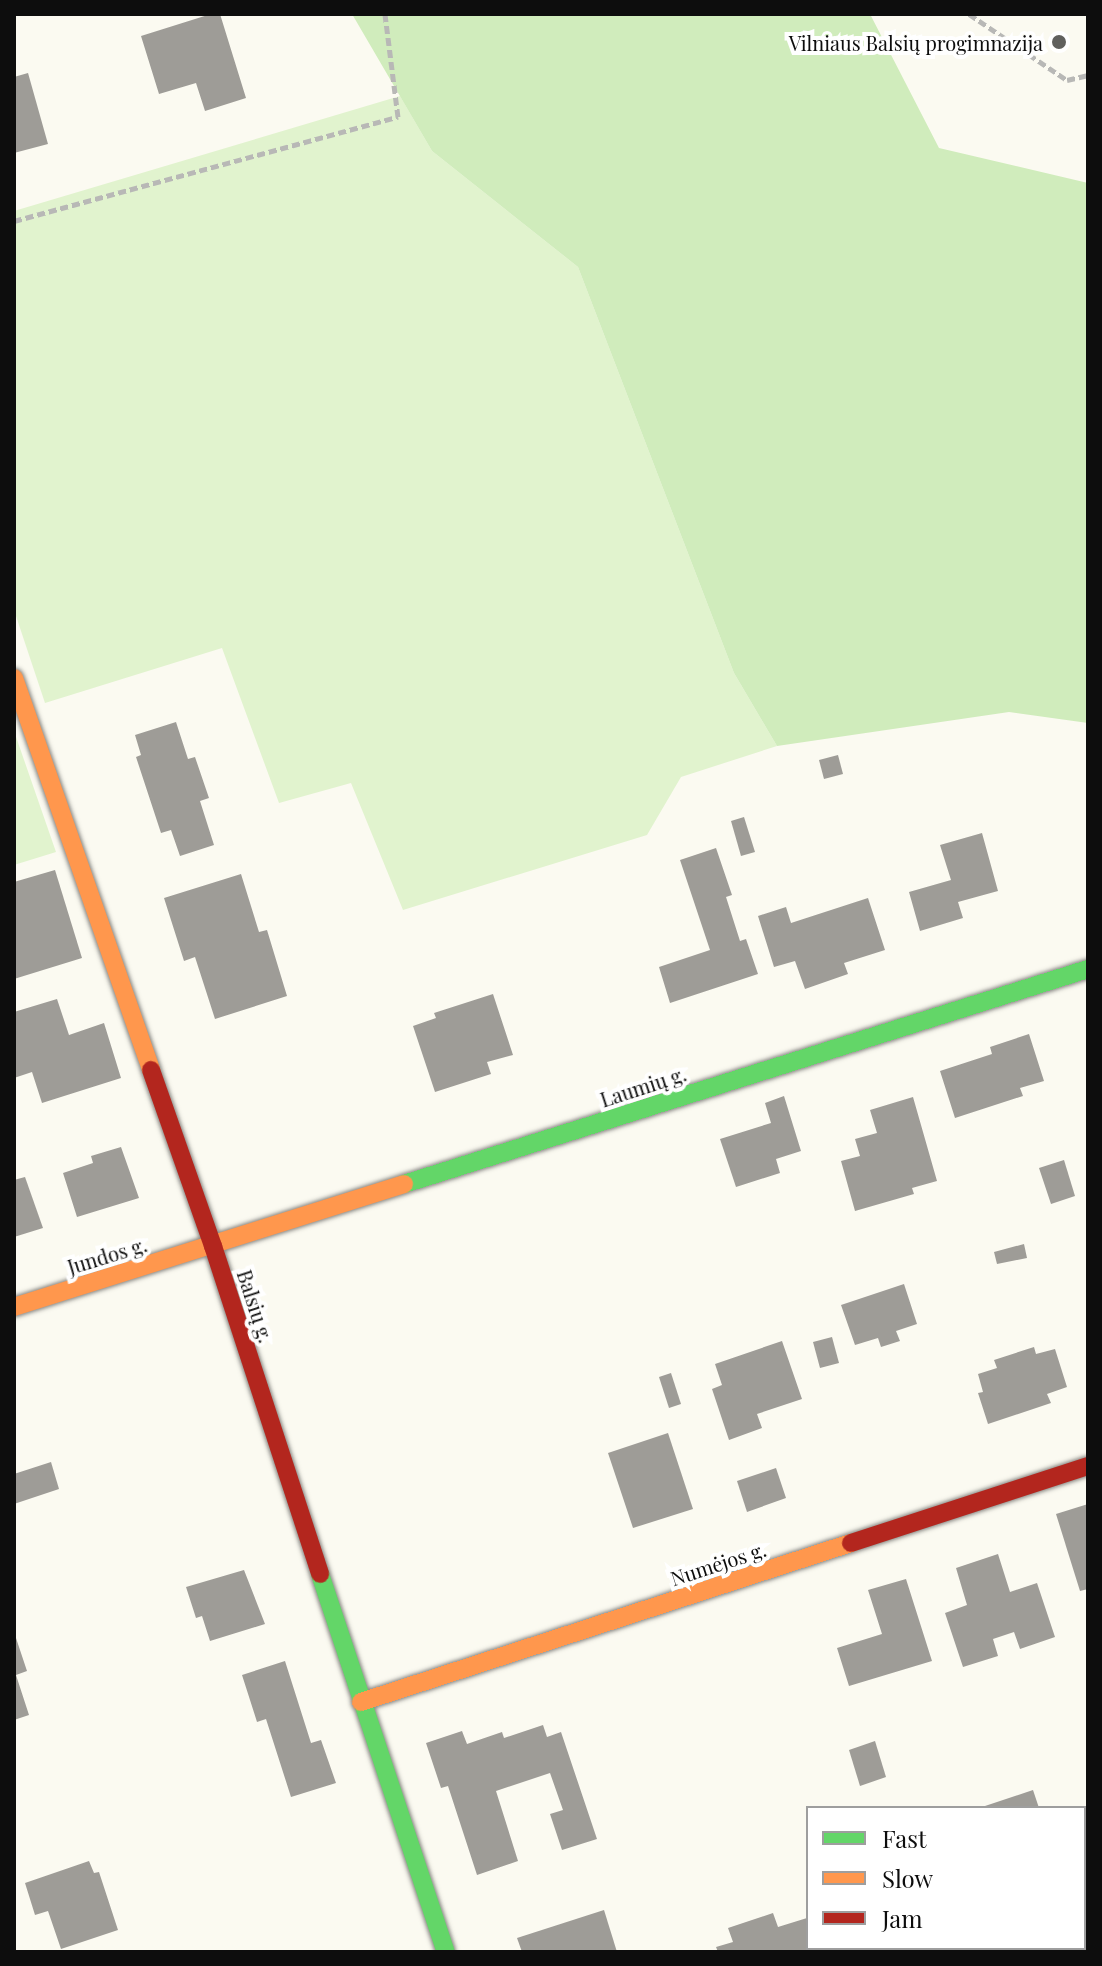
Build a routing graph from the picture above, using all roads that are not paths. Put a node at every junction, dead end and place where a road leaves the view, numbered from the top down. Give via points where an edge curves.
1 (14, 678) edge
2 (1088, 969) edge
3 (213, 1246) junction
4 (14, 1307) edge
5 (1088, 1466) edge
6 (361, 1702) junction
7 (446, 1952) edge

1 - 3 street, Balsių g.
2 - 3 street, Laumių g.
3 - 4 street, Jundos g.
3 - 6 street, Balsių g.
5 - 6 street, Numėjos g.
6 - 7 street, Balsių g.

